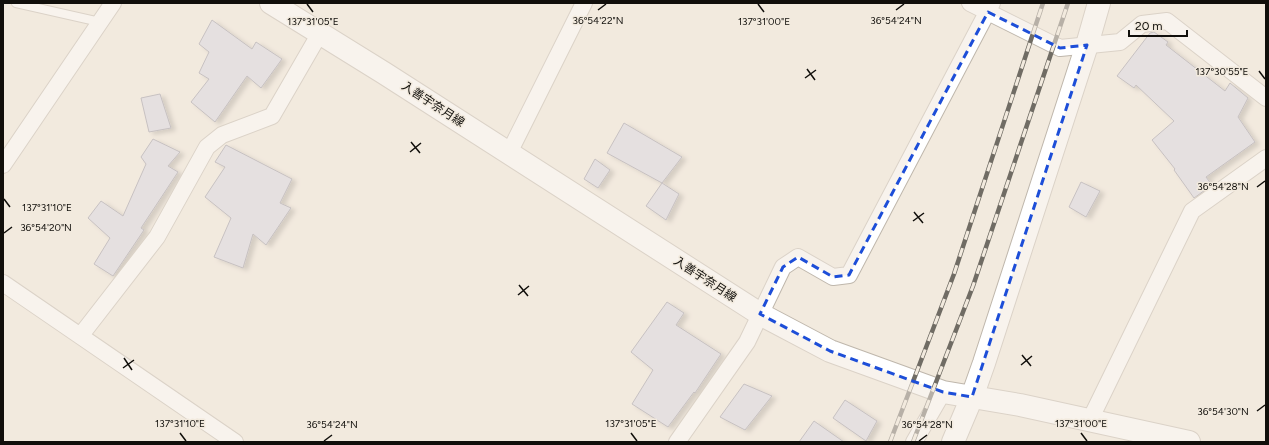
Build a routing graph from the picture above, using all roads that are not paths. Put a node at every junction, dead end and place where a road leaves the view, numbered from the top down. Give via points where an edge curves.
1 (16, 3) edge
2 (113, 3) edge
3 (271, 3) edge
4 (584, 3) edge
5 (970, 3) edge
6 (1099, 3) edge
7 (990, 8) edge
8 (100, 22) junction
9 (320, 33) junction
10 (1087, 45) junction
11 (1266, 98) edge
12 (509, 153) junction
13 (1266, 158) edge
14 (3, 165) edge
15 (3, 283) edge
16 (760, 314) junction
17 (81, 335) junction
18 (943, 392) junction
19 (972, 397) junction
20 (1090, 420) junction
21 (236, 442) edge
22 (677, 442) edge
23 (914, 442) edge
24 (953, 442) edge
25 (1189, 442) edge

1 - 8 lane
2 - 8 street
3 - 9 main road, 入善宇奈月線
4 - 12 street
5 - 7 street
6 - 10 main road
7 - 10 street via 1060,48
7 - 16 street via 849,275 833,277 798,257 783,266
8 - 14 street
9 - 12 main road, 入善宇奈月線
9 - 17 street via 272,116 222,135 207,147 157,237
10 - 11 street via 1120,42 1142,24 1167,21
10 - 19 main road
12 - 16 main road, 入善宇奈月線
13 - 20 street via 1192,211
15 - 17 street
16 - 18 main road, 入善宇奈月線 via 830,352
16 - 22 street via 748,342
17 - 21 street
18 - 19 main road, 入善宇奈月線
18 - 23 street
19 - 20 main road, 入善宇奈月線
19 - 24 main road
20 - 25 main road, 入善宇奈月線

